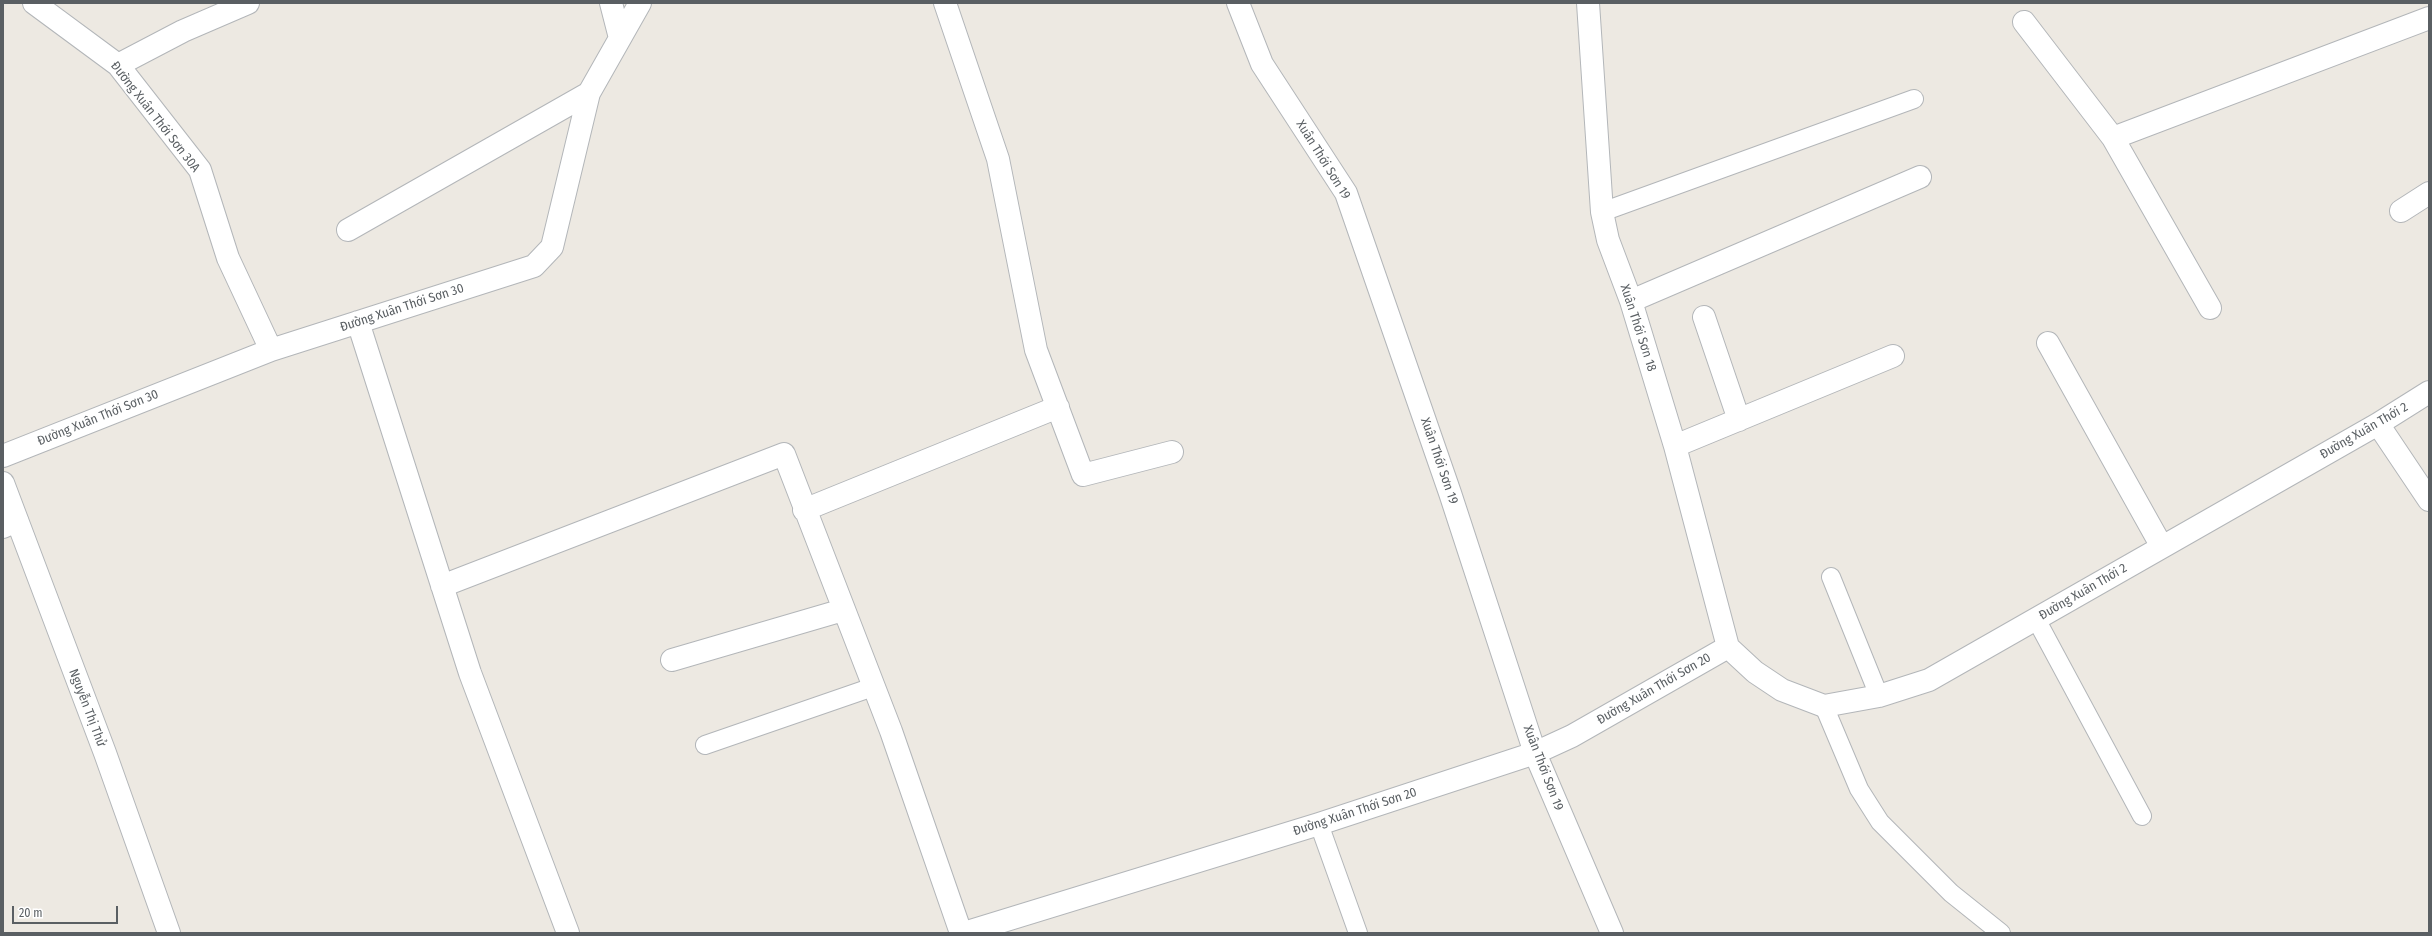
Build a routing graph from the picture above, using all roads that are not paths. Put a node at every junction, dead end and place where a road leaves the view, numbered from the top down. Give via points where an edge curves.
1 (34, 3) edge
2 (248, 3) edge
3 (611, 3) edge
4 (640, 3) edge
5 (945, 3) edge
6 (1238, 3) edge
7 (1588, 3) edge
8 (2429, 18) edge
9 (2024, 22) dead end
10 (620, 38) junction
11 (118, 65) junction
12 (589, 93) junction
13 (1914, 99) dead end
14 (2113, 138) junction
15 (1920, 177) dead end
16 (2429, 193) edge
17 (2401, 211) dead end
18 (1602, 212) junction
19 (348, 230) dead end
20 (1631, 301) junction
21 (2210, 308) dead end
22 (1704, 317) dead end
23 (358, 322) junction
24 (2048, 343) dead end
25 (271, 350) junction
26 (1893, 356) dead end
27 (2429, 392) edge
28 (1058, 407) junction
29 (1739, 420) junction
30 (2378, 424) junction
31 (1675, 446) junction
32 (1172, 452) dead end
33 (3, 456) edge
34 (3, 483) edge
35 (2429, 500) edge
36 (804, 510) junction
37 (10, 524) edge
38 (2162, 547) junction
39 (1831, 577) dead end
40 (442, 586) junction
41 (843, 610) junction
42 (2036, 619) junction
43 (1728, 647) junction
44 (672, 660) dead end
45 (874, 687) junction
46 (1880, 696) junction
47 (1824, 706) junction
48 (705, 745) dead end
49 (1535, 753) junction
50 (2142, 816) dead end
51 (1319, 824) junction
52 (1003, 927) edge
53 (169, 933) edge
54 (568, 933) edge
55 (962, 933) edge
56 (1358, 933) edge
57 (1612, 933) edge
58 (2001, 933) edge

1 - 11 street, Đường Xuân Thới Sơn 30A
2 - 11 street via 182,31
3 - 10 street
4 - 10 street, Đường Xuân Thới Sơn 30
5 - 28 street via 998,159 1036,350
6 - 49 street, Xuân Thới Sơn 19 via 1262,64 1346,193 1450,493
7 - 18 street, Xuân Thới Sơn 18
8 - 14 street
9 - 14 street
10 - 12 street, Đường Xuân Thới Sơn 30
11 - 25 street, Đường Xuân Thới Sơn 30A via 200,170 228,258
12 - 19 street
12 - 23 street, Đường Xuân Thới Sơn 30 via 552,246 534,266
13 - 18 lane
14 - 21 street
15 - 20 street
16 - 17 street
18 - 20 street, Xuân Thới Sơn 18 via 1608,240
20 - 31 street, Xuân Thới Sơn 18
22 - 29 street
23 - 25 street, Đường Xuân Thới Sơn 30
23 - 40 street
24 - 38 street
25 - 33 street, Đường Xuân Thới Sơn 30
26 - 29 street
27 - 30 street, Đường Xuân Thới 2
28 - 32 street via 1083,475
28 - 36 street
29 - 31 street
30 - 35 street
30 - 38 street, Đường Xuân Thới 2
31 - 43 street, Xuân Thới Sơn 18
34 - 37 street, Nguyễn Thị Thử
36 - 40 street via 784,454
36 - 41 street
37 - 53 street, Nguyễn Thị Thử via 105,753
38 - 42 street, Đường Xuân Thới 2
39 - 46 lane
40 - 54 street via 470,673
41 - 44 street
41 - 45 street
42 - 46 street, Đường Xuân Thới 2 via 1929,680
42 - 50 lane
43 - 47 street via 1755,672 1782,690
43 - 49 street, Đường Xuân Thới Sơn 20 via 1572,736
45 - 48 lane
45 - 55 street
46 - 47 street, Đường Xuân Thới 2
47 - 58 lane via 1860,789 1880,822 1951,892
49 - 51 street, Đường Xuân Thới Sơn 20
49 - 57 street, Xuân Thới Sơn 19
51 - 52 street, Đường Xuân Thới Sơn 20
51 - 56 lane
52 - 55 street, Đường Xuân Thới Sơn 20

